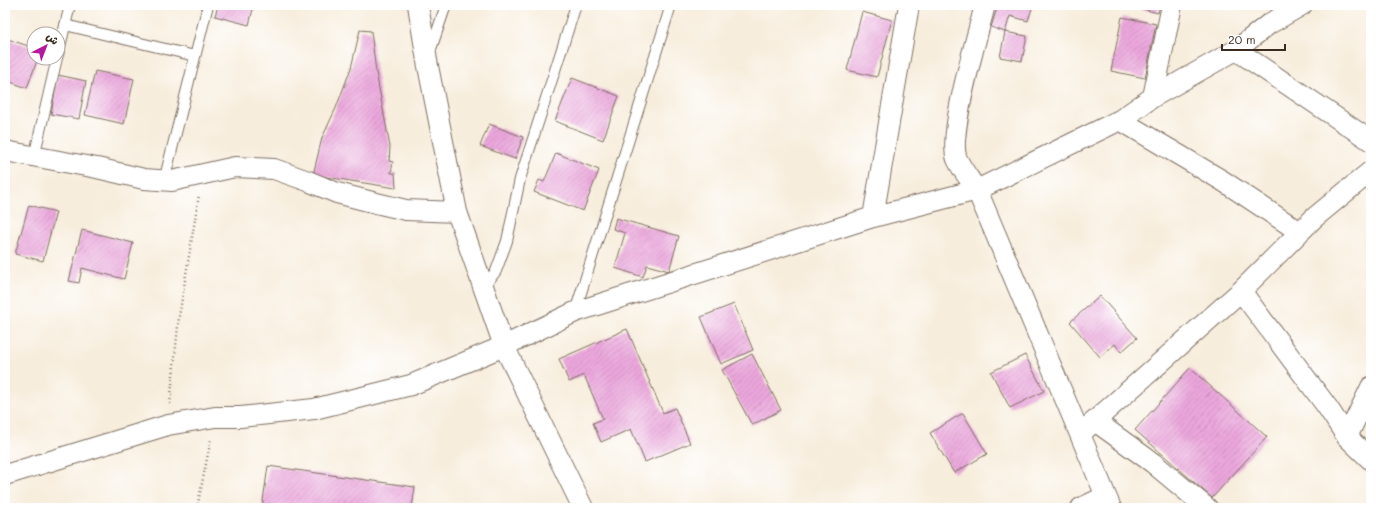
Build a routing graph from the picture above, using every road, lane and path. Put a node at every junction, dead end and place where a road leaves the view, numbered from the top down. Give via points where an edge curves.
1 (70, 5) edge
2 (208, 5) edge
3 (418, 5) edge
4 (446, 5) edge
5 (576, 5) edge
6 (671, 5) edge
7 (909, 5) edge
8 (985, 5) edge
9 (1172, 5) edge
10 (1272, 5) edge
11 (1302, 5) edge
12 (1269, 24) junction
13 (65, 25) joint
14 (1236, 50) junction
15 (195, 56) junction
16 (427, 61) junction
17 (56, 66) edge
18 (1153, 97) junction
19 (1120, 120) junction
20 (1371, 141) edge
21 (5, 151) edge
22 (34, 156) junction
23 (1371, 171) edge
24 (203, 174) junction
25 (164, 181) junction
26 (977, 190) junction
27 (457, 212) junction
28 (873, 217) junction
29 (1300, 232) junction
30 (484, 287) junction
31 (1241, 291) junction
32 (575, 312) junction
33 (504, 346) junction
34 (1371, 387) edge
35 (215, 417) junction
36 (1095, 421) junction
37 (168, 424) junction
38 (1080, 434) junction
39 (1346, 437) junction
40 (1371, 460) edge
41 (5, 475) edge
42 (1108, 502) edge
43 (197, 508) edge
44 (583, 508) edge
45 (1081, 508) edge
46 (1207, 508) edge

1 - 13 lane
2 - 15 lane
3 - 16 street
4 - 16 lane
5 - 30 lane via 520,179 507,241 496,271
6 - 32 lane
7 - 28 street
8 - 26 street via 956,134 957,159
9 - 18 street
10 - 12 street
11 - 12 street
12 - 14 street
13 - 15 lane
14 - 18 street
14 - 20 street
15 - 25 lane
16 - 27 street
17 - 22 lane
18 - 19 street
19 - 26 street
19 - 29 street via 1223,181
21 - 22 street
22 - 25 street
23 - 29 street
24 - 25 street
24 - 27 street via 235,167 274,170 337,193 406,210
24 - 37 path via 179,317
26 - 28 street
26 - 38 street
27 - 30 street
28 - 32 street
29 - 31 street
30 - 33 street
31 - 36 street
31 - 39 street via 1324,402
32 - 33 street
33 - 35 street via 411,385 363,398 314,409 241,417
33 - 44 street
34 - 39 street
35 - 37 street
35 - 43 path
36 - 38 street
36 - 46 street via 1153,463
37 - 41 street
38 - 42 street
39 - 40 street
42 - 45 street

